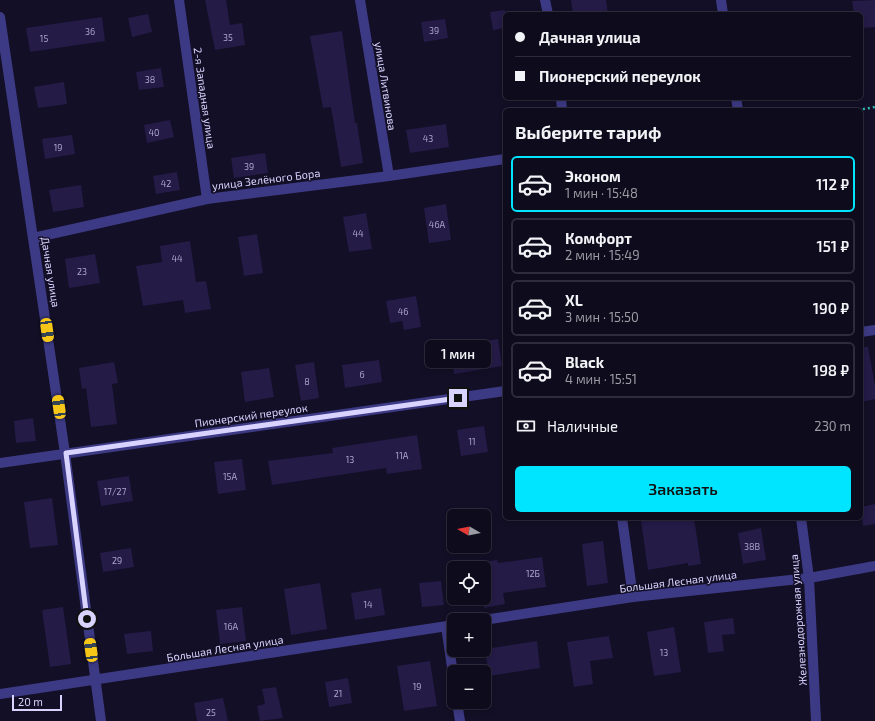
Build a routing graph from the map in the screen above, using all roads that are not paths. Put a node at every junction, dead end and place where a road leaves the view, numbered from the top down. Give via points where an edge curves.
1 (179, 0) edge
2 (360, 0) edge
3 (546, 0) edge
4 (721, 0) edge
5 (548, 12) edge
6 (723, 12) edge
7 (0, 17) edge
8 (503, 159) edge
9 (389, 176) junction
10 (207, 199) junction
11 (33, 238) junction
12 (875, 330) edge
13 (863, 332) edge
14 (503, 391) edge
15 (66, 453) junction
16 (0, 464) edge
17 (622, 520) edge
18 (801, 520) edge
19 (875, 566) edge
20 (809, 578) junction
21 (633, 598) junction
22 (491, 619) edge
23 (447, 626) edge
24 (95, 680) junction
25 (0, 694) edge
26 (458, 709) edge
27 (101, 721) edge
28 (460, 721) edge
29 (816, 721) edge

1 - 10 street, 2-я Западная улица
2 - 9 street, улица Литвинова
3 - 5 street
4 - 6 street
7 - 11 street, Дачная улица
8 - 9 street, улица Зелёного Бора
9 - 10 street, улица Зелёного Бора
10 - 11 street, улица Зелёного Бора
11 - 15 street, Дачная улица
12 - 13 street
14 - 15 street, Пионерский переулок
15 - 16 street, Пионерский переулок
15 - 24 street, Дачная улица
17 - 21 street
18 - 20 street, Железнодорожная улица
19 - 20 street, Большая Лесная улица
20 - 21 street, Большая Лесная улица
20 - 29 street, Железнодорожная улица
21 - 22 street, Большая Лесная улица
23 - 24 street, Большая Лесная улица
24 - 25 street, Большая Лесная улица
24 - 27 street, Дачная улица
26 - 28 street

